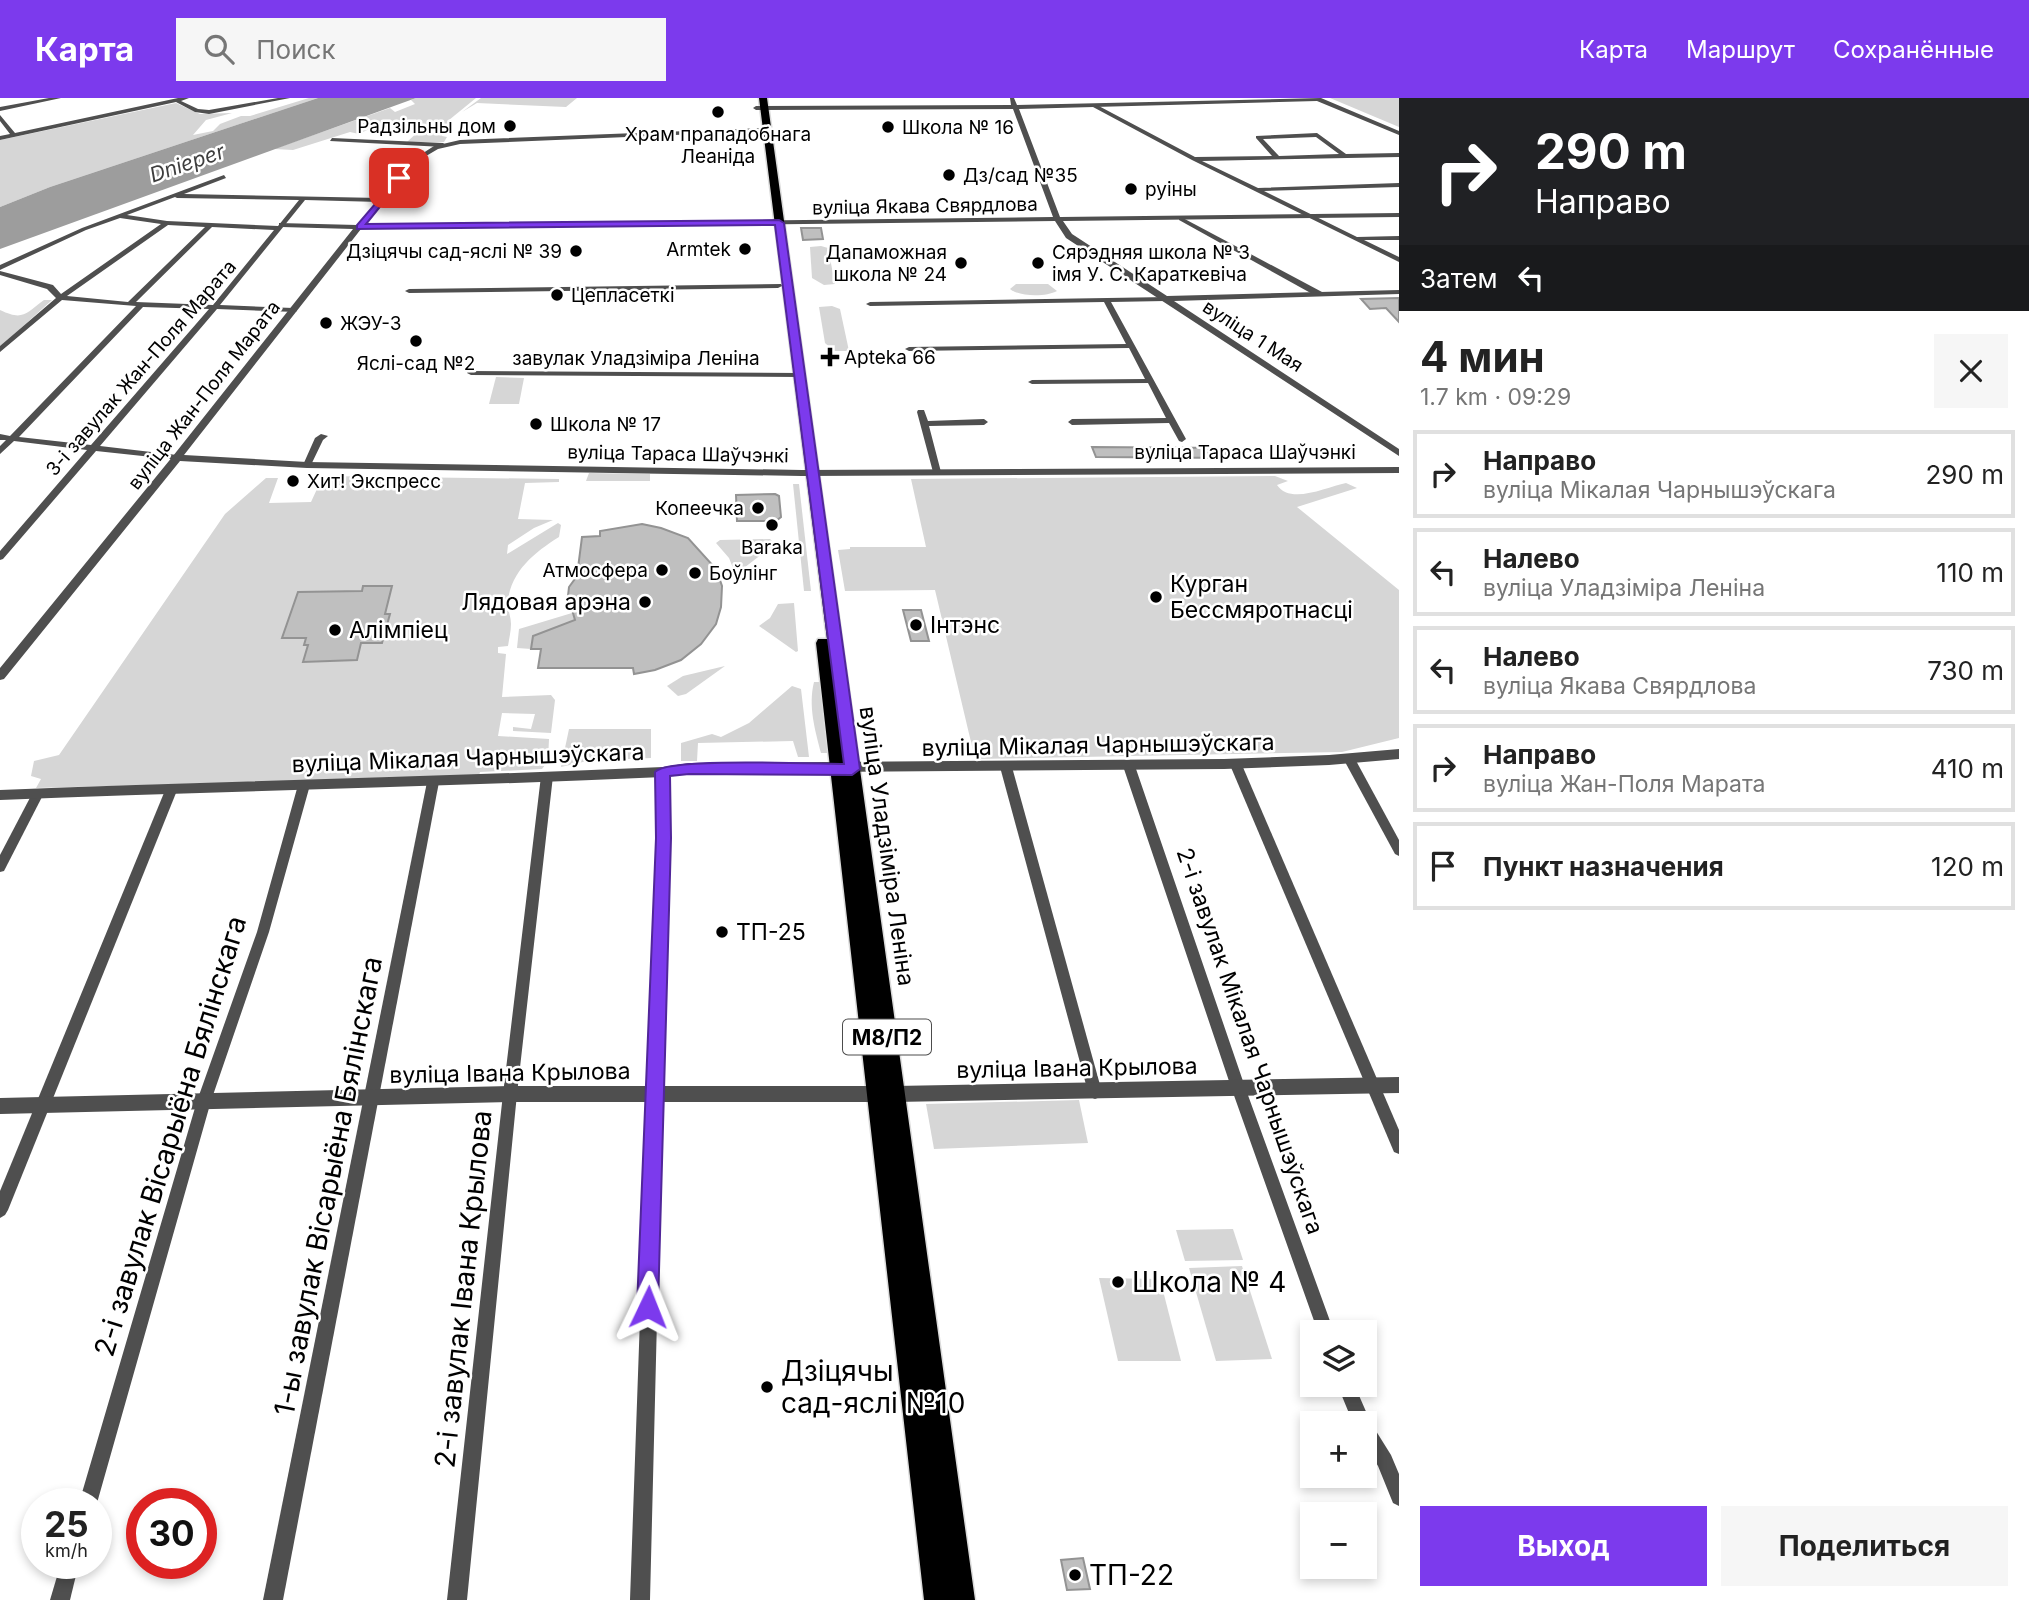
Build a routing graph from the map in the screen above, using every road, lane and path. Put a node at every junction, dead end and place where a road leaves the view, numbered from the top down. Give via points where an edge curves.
1 (58, 98) edge
2 (186, 98) edge
3 (286, 98) edge
4 (1012, 98) edge
5 (1317, 98) edge
6 (178, 101) junction
7 (760, 103) edge
8 (1095, 106) junction
9 (1015, 107) junction
10 (0, 109) edge
11 (0, 117) edge
12 (763, 130) junction
13 (1399, 133) edge
14 (14, 135) junction
15 (0, 138) edge
16 (332, 140) dead end
17 (443, 145) junction
18 (1399, 155) edge
19 (1277, 157) junction
20 (1346, 157) junction
21 (1194, 159) junction
22 (224, 177) dead end
23 (1399, 185) edge
24 (1257, 189) junction
25 (173, 196) junction
26 (303, 199) junction
27 (380, 200) junction
28 (1399, 215) edge
29 (118, 216) junction
30 (1313, 216) junction
31 (1181, 219) junction
32 (1058, 220) junction
33 (167, 223) junction
34 (774, 223) junction
35 (210, 225) junction
36 (281, 227) junction
37 (360, 227) junction
38 (1399, 237) edge
39 (1356, 238) junction
40 (1399, 260) edge
41 (0, 271) edge
42 (778, 286) junction
43 (410, 291) dead end
44 (1399, 292) edge
45 (1319, 294) junction
46 (60, 298) junction
47 (1165, 299) junction
48 (1106, 300) junction
49 (130, 304) junction
50 (870, 304) dead end
51 (141, 305) junction
52 (215, 307) junction
53 (293, 310) junction
54 (1132, 346) junction
55 (909, 349) dead end
56 (0, 350) edge
57 (471, 373) dead end
58 (795, 375) junction
59 (1151, 381) junction
60 (1032, 382) dead end
61 (920, 412) dead end
62 (1170, 419) junction
63 (984, 422) dead end
64 (1072, 422) dead end
65 (924, 424) junction
66 (324, 436) dead end
67 (0, 437) edge
68 (11, 439) junction
69 (1182, 439) dead end
70 (93, 448) junction
71 (0, 451) edge
72 (1399, 453) edge
73 (177, 458) junction
74 (307, 465) junction
75 (1399, 470) edge
76 (937, 472) junction
77 (808, 473) junction
78 (0, 557) edge
79 (0, 676) edge
80 (1399, 754) edge
81 (1350, 760) junction
82 (1129, 765) junction
83 (1236, 765) junction
84 (1006, 767) junction
85 (845, 769) junction
86 (663, 772) junction
87 (548, 776) junction
88 (433, 782) junction
89 (304, 785) junction
90 (172, 788) junction
91 (0, 795) edge
92 (37, 795) junction
93 (1399, 851) edge
94 (0, 867) edge
95 (1399, 1085) edge
96 (1371, 1086) junction
97 (1238, 1087) junction
98 (1095, 1092) junction
99 (510, 1094) junction
100 (886, 1094) junction
101 (654, 1095) junction
102 (372, 1098) junction
103 (204, 1101) junction
104 (43, 1105) junction
105 (0, 1106) edge
106 (1399, 1147) edge
107 (0, 1210) edge
108 (1322, 1320) edge
109 (1377, 1448) edge
110 (92, 1488) edge
111 (1399, 1497) edge
112 (66, 1579) edge
113 (60, 1600) edge
114 (273, 1600) edge
115 (457, 1600) edge
116 (640, 1600) edge
117 (938, 1600) edge
118 (961, 1600) edge

1 - 10 street
2 - 6 street
3 - 6 street via 209,112
4 - 9 street
5 - 8 street
5 - 13 street
6 - 14 street
7 - 9 street
7 - 12 main road, вуліца Уладзіміра Леніна / М8/П2
8 - 9 street
8 - 21 street
9 - 32 street
11 - 14 street
12 - 17 street
12 - 34 main road, вуліца Уладзіміра Леніна / М8/П2
14 - 15 street
16 - 17 street
17 - 27 street, вуліца Жан-Поля Марата via 419,158
18 - 20 street
19 - 20 street
19 - 20 street via 1258,137 1317,135
19 - 21 street
21 - 24 street
22 - 25 street
23 - 24 street
24 - 30 street
25 - 26 street
25 - 29 street
26 - 27 street
26 - 36 street, 3-і завулак Жан-Поля Марата
27 - 37 street, вуліца Жан-Поля Марата
28 - 30 street, вуліца Якава Свярдлова
29 - 33 street, вуліца Якава Свярдлова
29 - 41 street via 47,244
30 - 31 street, вуліца Якава Свярдлова
30 - 39 street
31 - 32 street, вуліца Якава Свярдлова
31 - 45 street
32 - 34 street, вуліца Якава Свярдлова
32 - 47 street, вуліца 1 Мая via 1069,236
33 - 35 street, вуліца Якава Свярдлова
33 - 46 street
34 - 37 street, вуліца Якава Свярдлова
34 - 42 main road, вуліца Уладзіміра Леніна / М8/П2
34 - 58 main road, вуліца Уладзіміра Леніна / М8/П2
35 - 36 street, вуліца Якава Свярдлова
35 - 49 street
36 - 37 street, вуліца Якава Свярдлова
36 - 52 street, 3-і завулак Жан-Поля Марата
37 - 53 street, вуліца Жан-Поля Марата
38 - 39 street
39 - 40 street
41 - 46 street via 50,287
42 - 43 street
42 - 58 main road, вуліца Уладзіміра Леніна / М8/П2
44 - 45 street
45 - 47 street
46 - 49 street
46 - 56 street
47 - 48 street
47 - 72 street, вуліца 1 Мая
48 - 50 street
48 - 54 street
49 - 51 street
51 - 52 street
51 - 68 street
52 - 53 street
52 - 70 street, 3-і завулак Жан-Поля Марата
53 - 73 street, вуліца Жан-Поля Марата
54 - 55 street
54 - 59 street
57 - 58 street, завулак Уладзіміра Леніна
58 - 77 main road, вуліца Уладзіміра Леніна / М8/П2
59 - 60 street
59 - 62 street
61 - 65 street
62 - 64 street
62 - 69 street
63 - 65 street
65 - 76 street
66 - 74 street
67 - 68 street, вуліца Тараса Шаўчэнкі
68 - 70 street, вуліца Тараса Шаўчэнкі
68 - 71 street
70 - 73 street, вуліца Тараса Шаўчэнкі
70 - 78 street, 3-і завулак Жан-Поля Марата
73 - 74 street, вуліца Тараса Шаўчэнкі
73 - 79 street, вуліца Жан-Поля Марата
74 - 77 street, вуліца Тараса Шаўчэнкі
75 - 76 street, вуліца Тараса Шаўчэнкі
76 - 77 street, вуліца Тараса Шаўчэнкі
77 - 85 main road, вуліца Уладзіміра Леніна / М8/П2
80 - 81 street, вуліца Мікалая Чарнышэўскага
81 - 83 street, вуліца Мікалая Чарнышэўскага
81 - 93 street
82 - 83 street, вуліца Мікалая Чарнышэўскага
82 - 84 street, вуліца Мікалая Чарнышэўскага
82 - 97 street, 2-і завулак Мікалая Чарнышэўскага
83 - 96 street
84 - 85 street, вуліца Мікалая Чарнышэўскага
84 - 98 street
85 - 86 street, вуліца Мікалая Чарнышэўскага via 689,768
85 - 100 main road, вуліца Уладзіміра Леніна / М8/П2
86 - 87 street, вуліца Мікалая Чарнышэўскага
86 - 101 street
87 - 88 street, вуліца Мікалая Чарнышэўскага
87 - 99 street, 2-і завулак Івана Крылова
88 - 89 street, вуліца Мікалая Чарнышэўскага
88 - 102 street, 1-ы завулак Вісарыёна Бялінскага
89 - 90 street, вуліца Мікалая Чарнышэўскага
89 - 103 street, 2-і завулак Вісарыёна Бялінскага via 263,932
90 - 92 street, вуліца Мікалая Чарнышэўскага
90 - 104 street
91 - 92 street, вуліца Мікалая Чарнышэўскага
92 - 94 street
95 - 96 street, вуліца Івана Крылова
96 - 97 street, вуліца Івана Крылова
96 - 106 street
97 - 98 street, вуліца Івана Крылова
97 - 108 street, 2-і завулак Мікалая Чарнышэўскага
98 - 100 street, вуліца Івана Крылова
99 - 101 street, вуліца Івана Крылова
99 - 102 street, вуліца Івана Крылова
99 - 115 street, 2-і завулак Івана Крылова
100 - 101 street, вуліца Івана Крылова
100 - 117 main road, вуліца Уладзіміра Леніна / М8/П2
100 - 118 main road, вуліца Уладзіміра Леніна / М8/П2
101 - 116 street
102 - 103 street, вуліца Івана Крылова
102 - 114 street, 1-ы завулак Вісарыёна Бялінскага
103 - 104 street, вуліца Івана Крылова
103 - 110 street, 2-і завулак Вісарыёна Бялінскага
104 - 105 street, вуліца Івана Крылова
104 - 107 street
109 - 111 street
112 - 113 street

